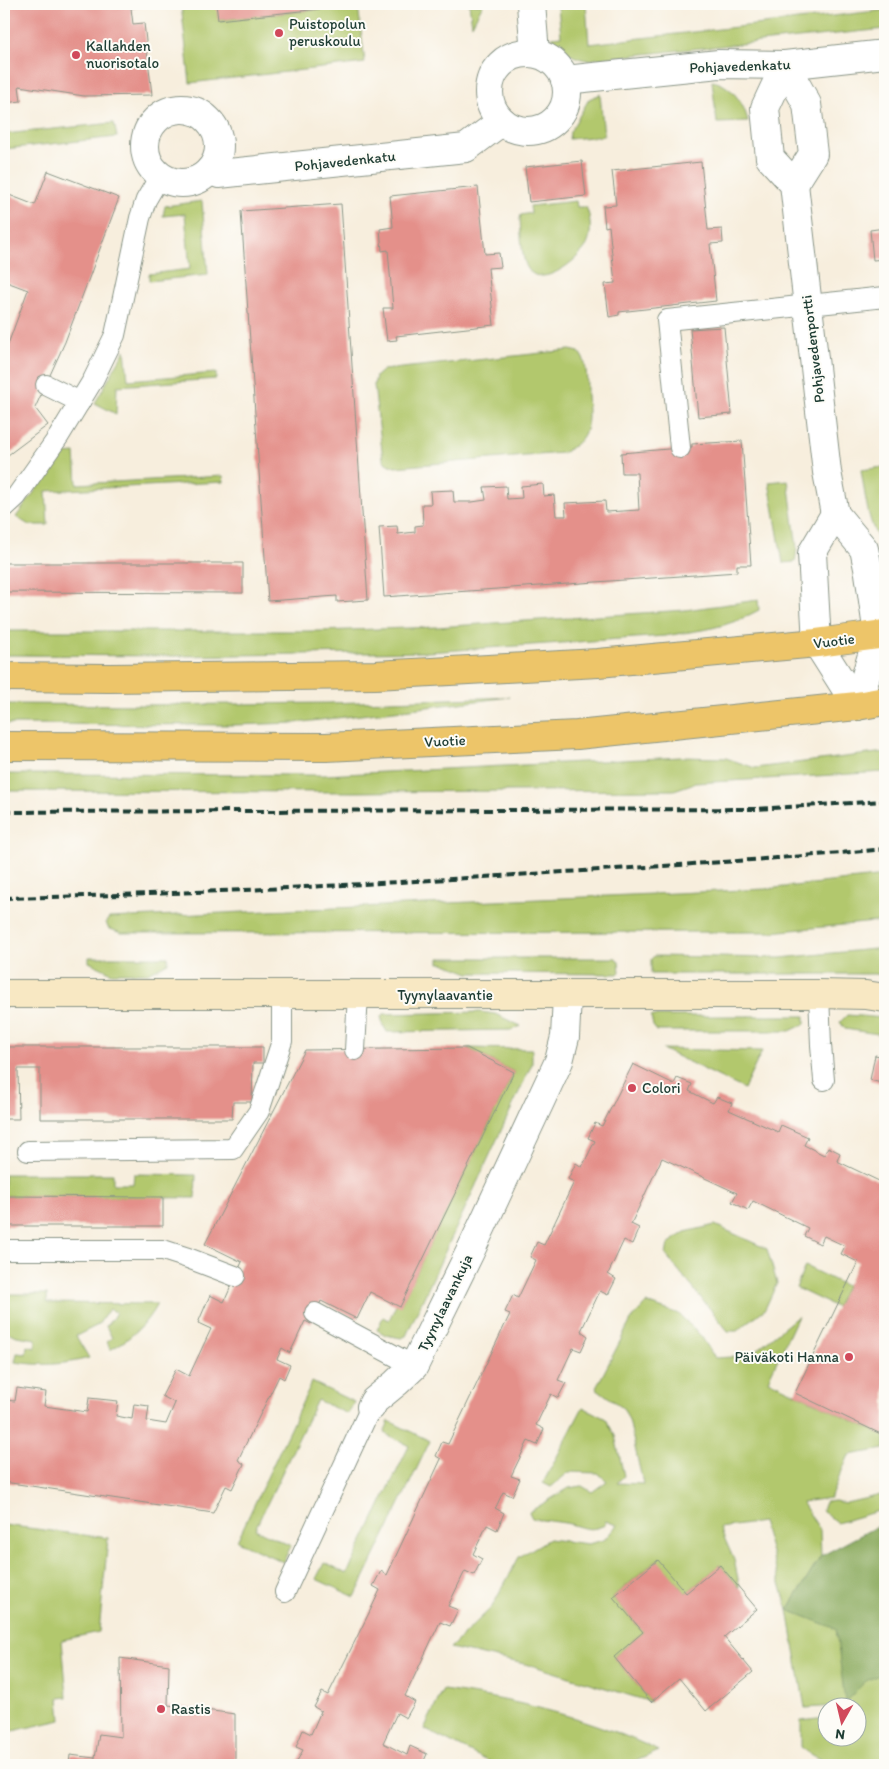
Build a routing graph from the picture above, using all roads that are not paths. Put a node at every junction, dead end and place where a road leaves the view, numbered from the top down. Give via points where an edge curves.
1 (530, 4) edge
2 (535, 53) junction
3 (885, 54) edge
4 (785, 65) junction
5 (565, 80) junction
6 (502, 121) junction
7 (210, 170) junction
8 (160, 176) junction
9 (794, 184) junction
10 (885, 297) edge
11 (808, 305) junction
12 (46, 385) dead end
13 (80, 402) junction
14 (680, 448) dead end
15 (4, 508) edge
16 (835, 514) junction
17 (881, 635) edge
18 (817, 643) junction
19 (4, 676) edge
20 (885, 701) edge
21 (857, 706) junction
22 (4, 746) edge
23 (4, 994) edge
24 (358, 994) junction
25 (819, 994) junction
26 (282, 995) junction
27 (567, 996) junction
28 (885, 998) edge
29 (355, 1050) dead end
30 (824, 1080) dead end
31 (28, 1151) dead end
32 (4, 1250) edge
33 (235, 1276) dead end
34 (315, 1313) dead end
35 (414, 1366) junction
36 (371, 1406) joint
37 (285, 1592) dead end

1 - 2 street
2 - 5 street via 556,65
2 - 6 street via 510,57 492,75 489,100
3 - 4 street, Pohjavedenkatu
4 - 5 street, Pohjavedenkatu via 719,64
4 - 9 street via 808,104 813,154
4 - 9 street via 765,108 765,115 770,158
5 - 6 street via 565,102 554,121 544,127 522,131
6 - 7 street, Pohjavedenkatu via 466,148 220,174
7 - 8 street via 192,182 170,181
7 - 8 street via 219,149 214,127 196,112 182,109 162,115 148,133 147,157
8 - 13 lane via 140,218 115,335
9 - 11 street, Pohjavedenportti
10 - 11 lane
11 - 14 lane via 667,320
11 - 16 street, Pohjavedenportti via 827,472
12 - 13 lane
13 - 15 lane via 16,497
16 - 17 street, Pohjavedenportti via 864,548
16 - 18 street via 812,553
17 - 18 main road, Vuotie
17 - 21 street, Pohjavedenportti
18 - 19 main road, Vuotie via 598,663 375,675
18 - 21 street
20 - 21 main road, Vuotie
21 - 22 main road, Vuotie via 568,735 326,746
23 - 26 street, Tyynylaavantie
24 - 26 street, Tyynylaavantie
24 - 27 street, Tyynylaavantie
24 - 29 lane
25 - 27 street, Tyynylaavantie
25 - 28 street, Tyynylaavantie
25 - 30 lane
26 - 31 lane via 282,1042 259,1111 233,1149
27 - 35 street, Tyynylaavankuja via 565,1037 559,1061
32 - 33 lane via 163,1250
34 - 35 lane
35 - 36 street, Tyynylaavankuja
36 - 37 lane, Tyynylaavankuja

